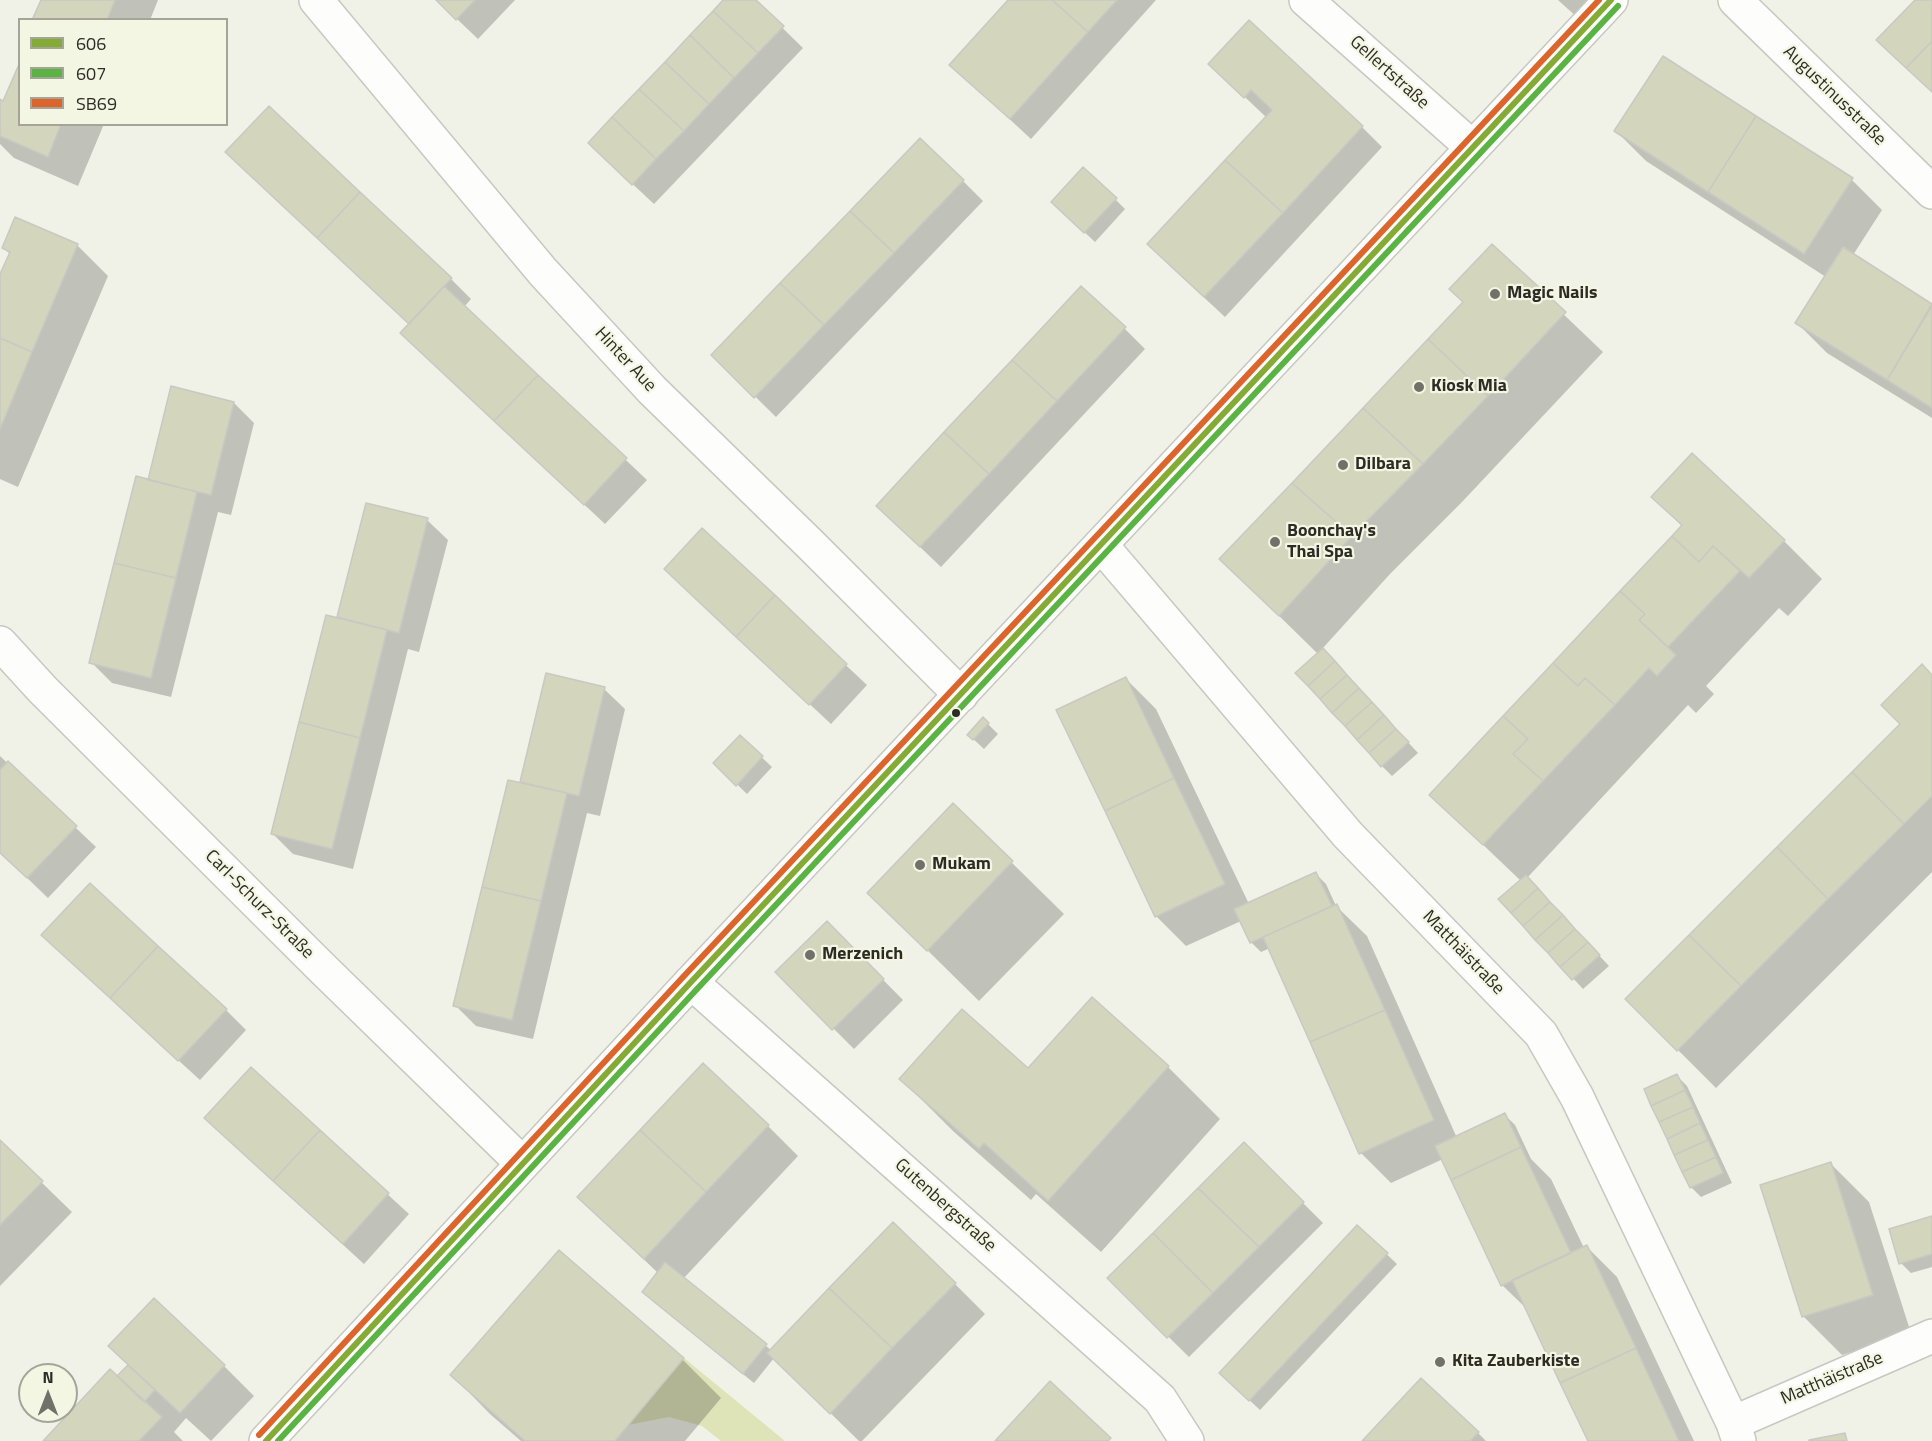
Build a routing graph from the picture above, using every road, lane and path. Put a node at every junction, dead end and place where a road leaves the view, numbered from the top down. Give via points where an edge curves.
1 (316, 0) edge
2 (1306, 0) edge
3 (1611, 0) edge
4 (1735, 0) edge
5 (1472, 147) junction
6 (1932, 192) edge
7 (1101, 545) junction
8 (0, 643) edge
9 (961, 695) junction
10 (691, 982) junction
11 (522, 1163) junction
12 (1932, 1336) edge
13 (1736, 1432) edge
14 (266, 1441) edge
15 (1187, 1441) edge

1 - 9 street, Hinter Aue via 543,272 644,382
2 - 5 street, Gellertstraße
3 - 5 street
4 - 6 street, Augustinusstraße
5 - 7 street
7 - 9 street
7 - 13 street, Matthäistraße via 1348,835 1541,1034 1577,1097
8 - 11 street, Carl-Schurz-Straße
9 - 10 street
10 - 11 street
10 - 15 street, Gutenbergstraße via 1160,1399
11 - 14 street
12 - 13 street, Matthäistraße

